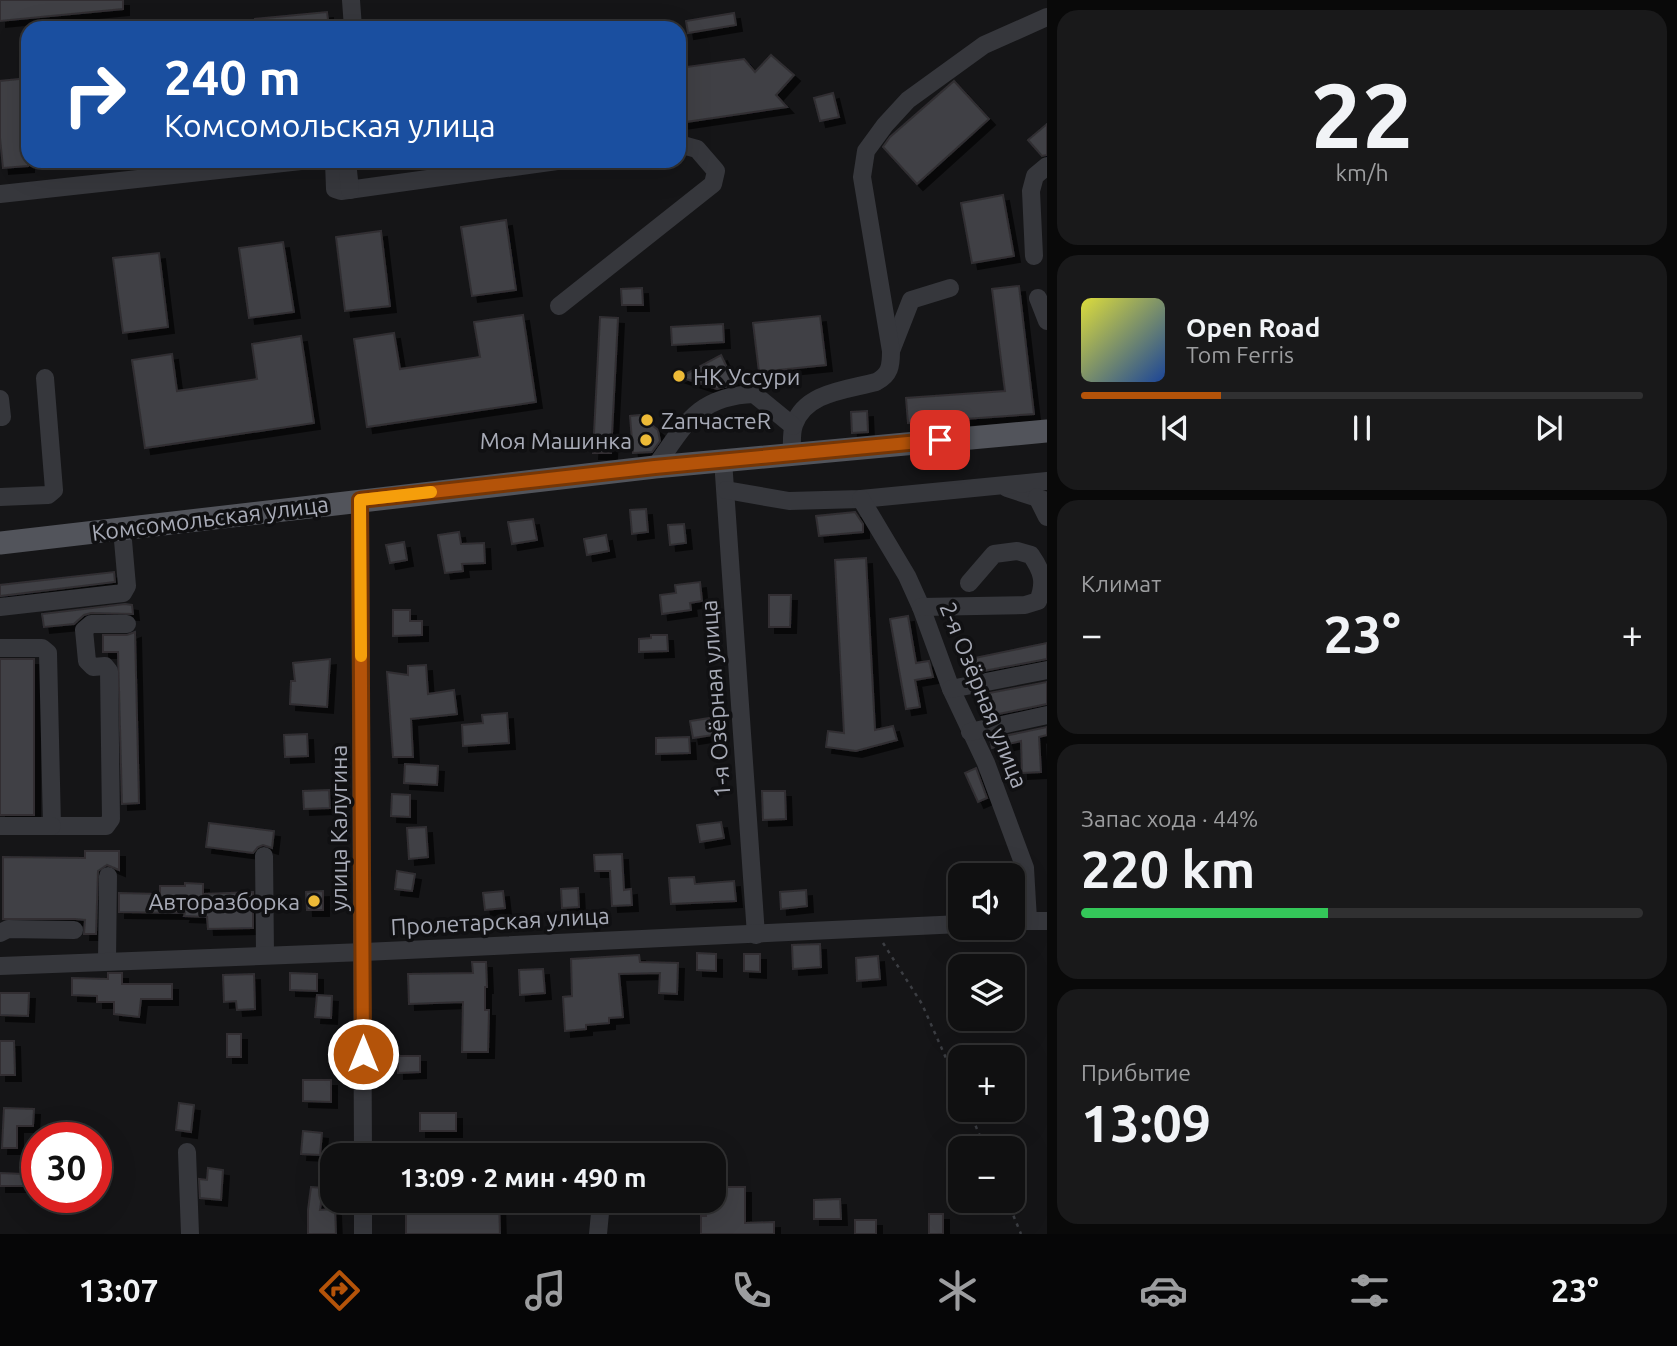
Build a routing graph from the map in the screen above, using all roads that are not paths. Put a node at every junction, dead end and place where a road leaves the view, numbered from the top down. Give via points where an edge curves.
1 (351, 0) edge
2 (1047, 17) edge
3 (352, 21) edge
4 (686, 146) edge
5 (1047, 166) edge
6 (237, 168) edge
7 (334, 168) edge
8 (348, 168) edge
9 (507, 168) edge
10 (350, 190) junction
11 (0, 194) edge
12 (1034, 256) dead end
13 (950, 288) dead end
14 (1038, 298) dead end
15 (559, 306) dead end
16 (1047, 321) edge
17 (891, 351) junction
18 (45, 379) dead end
19 (0, 399) edge
20 (0, 417) edge
21 (793, 426) junction
22 (1047, 432) edge
23 (792, 453) junction
24 (723, 460) junction
25 (655, 467) junction
26 (1047, 481) edge
27 (1000, 486) junction
28 (726, 490) junction
29 (0, 497) edge
30 (861, 499) junction
31 (1042, 499) edge
32 (360, 500) junction
33 (1047, 517) edge
34 (122, 529) junction
35 (0, 543) edge
36 (969, 583) dead end
37 (0, 607) edge
38 (922, 607) junction
39 (127, 624) dead end
40 (0, 649) edge
41 (1047, 670) edge
42 (951, 689) junction
43 (1047, 715) edge
44 (970, 732) junction
45 (0, 826) edge
46 (52, 826) junction
47 (264, 856) dead end
48 (1024, 863) edge
49 (108, 876) dead end
50 (1025, 921) edge
51 (1047, 921) edge
52 (948, 925) edge
53 (74, 930) dead end
54 (0, 933) edge
55 (756, 935) junction
56 (364, 952) junction
57 (265, 954) junction
58 (107, 961) junction
59 (0, 966) edge
60 (363, 1143) edge
61 (187, 1152) dead end
62 (363, 1213) edge
63 (600, 1213) dead end
64 (190, 1234) edge
65 (363, 1234) edge
66 (598, 1234) edge

1 - 3 street
2 - 17 street via 984,45 908,100 866,151 862,177
4 - 15 street via 697,149 716,171 713,184
5 - 12 street via 1035,176 1031,191
6 - 11 street
7 - 10 street via 335,189
8 - 10 street
9 - 10 street
13 - 17 street via 911,300
14 - 16 street
17 - 21 street via 891,368 885,378 815,399 802,408
18 - 29 street via 54,490 48,495
19 - 20 street
21 - 23 street
21 - 25 street via 754,394 719,399 693,415
22 - 23 main road, Комсомольская улица
23 - 24 main road, Комсомольская улица
24 - 25 main road, Комсомольская улица
24 - 28 street, 1-я Озёрная улица
25 - 32 main road, Комсомольская улица
26 - 27 street
27 - 30 street
27 - 31 street
28 - 30 street via 789,501
28 - 55 street, 1-я Озёрная улица
30 - 38 street, 2-я Озёрная улица
31 - 33 street
32 - 34 main road, Комсомольская улица
32 - 56 street, улица Калугина
34 - 35 main road, Комсомольская улица
34 - 37 street via 127,586 122,593
36 - 38 street via 994,554 1017,551 1031,555 1041,569 1044,587 1038,601 1025,605
38 - 42 street, 2-я Озёрная улица
39 - 46 street via 91,624 84,630 87,661 109,671 111,819 106,826
40 - 46 street via 42,648 48,653
41 - 42 street
42 - 44 street, 2-я Озёрная улица
43 - 44 street
44 - 48 street, 2-я Озёрная улица
45 - 46 street
47 - 57 street
49 - 58 street
50 - 51 street
52 - 55 street, Пролетарская улица
53 - 54 street via 8,929
55 - 56 street, Пролетарская улица
56 - 57 street, Пролетарская улица
56 - 60 street, улица Калугина
57 - 58 street, Пролетарская улица
58 - 59 street, Пролетарская улица
61 - 64 street
62 - 65 street
63 - 66 street

